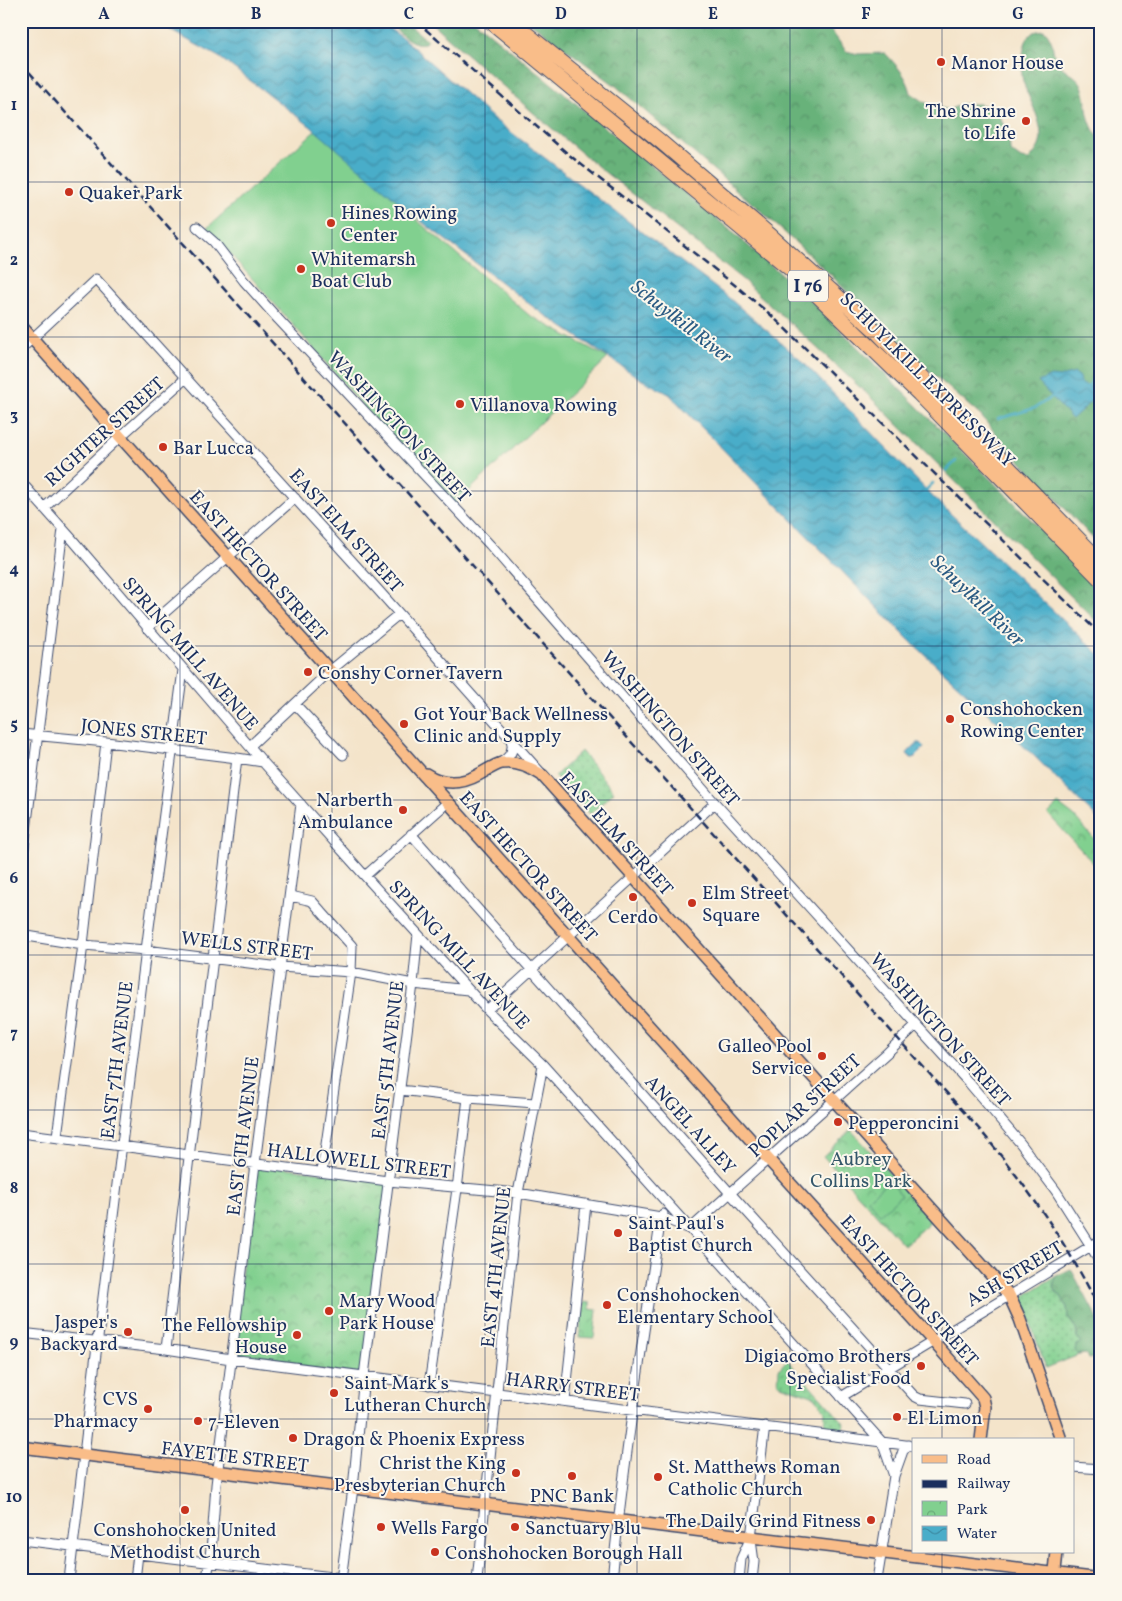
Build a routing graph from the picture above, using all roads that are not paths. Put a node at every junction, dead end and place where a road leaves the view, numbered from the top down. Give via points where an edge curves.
1 (490, 21) edge
2 (511, 21) edge
3 (197, 226) dead end
4 (21, 326) edge
5 (33, 339) junction
6 (21, 349) edge
7 (186, 378) junction
8 (120, 437) junction
9 (21, 482) edge
10 (295, 498) junction
11 (44, 508) junction
12 (63, 529) junction
13 (228, 556) junction
14 (1101, 562) edge
15 (1101, 580) edge
16 (400, 614) junction
17 (147, 628) junction
18 (183, 670) junction
19 (330, 671) junction
20 (295, 704) junction
21 (21, 734) edge
22 (506, 734) junction
23 (38, 736) junction
24 (106, 742) junction
25 (250, 746) junction
26 (174, 751) junction
27 (343, 755) dead end
28 (238, 758) junction
29 (410, 760) junction
30 (263, 762) junction
31 (500, 764) junction
32 (542, 775) junction
33 (462, 781) junction
34 (448, 802) junction
35 (715, 803) junction
36 (301, 804) junction
37 (411, 834) junction
38 (21, 871) edge
39 (365, 876) junction
40 (633, 877) junction
41 (290, 896) junction
42 (418, 934) junction
43 (21, 935) edge
44 (568, 936) junction
45 (83, 945) junction
46 (146, 950) junction
47 (214, 959) junction
48 (280, 967) junction
49 (531, 969) junction
50 (351, 972) junction
51 (413, 984) junction
52 (468, 990) junction
53 (487, 1010) junction
54 (916, 1025) junction
55 (543, 1065) junction
56 (400, 1090) junction
57 (468, 1098) junction
58 (834, 1101) junction
59 (535, 1103) junction
60 (21, 1133) edge
61 (57, 1136) junction
62 (122, 1147) junction
63 (189, 1154) junction
64 (768, 1159) junction
65 (255, 1164) junction
66 (322, 1172) junction
67 (388, 1181) junction
68 (457, 1188) junction
69 (730, 1193) junction
70 (518, 1194) junction
71 (586, 1204) junction
72 (670, 1206) junction
73 (660, 1217) junction
74 (690, 1229) junction
75 (1101, 1240) edge
76 (1091, 1246) junction
77 (1101, 1265) edge
78 (1009, 1294) junction
79 (21, 1333) edge
80 (97, 1341) junction
81 (933, 1341) junction
82 (166, 1348) junction
83 (231, 1359) junction
84 (890, 1368) junction
85 (364, 1376) junction
86 (429, 1385) junction
87 (497, 1393) junction
88 (841, 1397) junction
89 (565, 1401) junction
90 (964, 1404) dead end
91 (633, 1409) junction
92 (765, 1426) junction
93 (981, 1438) edge
94 (1060, 1438) edge
95 (882, 1442) junction
96 (911, 1445) edge
97 (21, 1447) edge
98 (84, 1454) junction
99 (1074, 1466) edge
100 (1101, 1469) edge
101 (218, 1472) junction
102 (894, 1476) junction
103 (353, 1488) junction
104 (486, 1504) junction
105 (618, 1520) junction
106 (751, 1537) junction
107 (21, 1540) edge
108 (74, 1546) junction
109 (881, 1552) junction
110 (138, 1554) junction
111 (1057, 1554) edge
112 (209, 1561) junction
113 (272, 1569) junction
114 (1054, 1577) edge
115 (341, 1579) edge
116 (1101, 1579) edge
117 (69, 1580) edge
118 (135, 1580) edge
119 (207, 1580) edge
120 (271, 1580) edge
121 (477, 1580) edge
122 (612, 1580) edge
123 (739, 1580) edge
124 (752, 1580) edge
125 (878, 1580) edge

1 - 15 highway, SCHUYLKILL EXPRESSWAY / I 76 via 789,268 919,394
2 - 14 highway, SCHUYLKILL EXPRESSWAY / I 76 via 769,234 876,331
3 - 35 street, WASHINGTON STREET via 490,546
4 - 5 main road, EAST HECTOR STREET
5 - 6 street
5 - 7 street, EAST ELM STREET via 96,279
5 - 8 main road, EAST HECTOR STREET
7 - 8 street, RIGHTER STREET
7 - 10 street, EAST ELM STREET
8 - 11 street, RIGHTER STREET
8 - 13 main road, EAST HECTOR STREET
9 - 11 street, SPRING MILL AVENUE
10 - 13 street
10 - 16 street, EAST ELM STREET
11 - 12 street, SPRING MILL AVENUE
12 - 17 street, SPRING MILL AVENUE
12 - 23 street
13 - 17 street
13 - 19 main road, EAST HECTOR STREET
16 - 19 street
16 - 22 street, EAST ELM STREET
17 - 18 street, SPRING MILL AVENUE
18 - 25 street, SPRING MILL AVENUE
18 - 26 street, EAST 7TH AVENUE
19 - 20 street
19 - 29 main road, EAST HECTOR STREET
20 - 25 street
20 - 27 street
21 - 23 street, JONES STREET
22 - 31 street via 513,748
22 - 32 street, EAST ELM STREET
23 - 24 street, JONES STREET
23 - 38 street
24 - 26 street, JONES STREET
24 - 45 street
25 - 30 street, SPRING MILL AVENUE
26 - 28 street, JONES STREET
26 - 46 street, EAST 7TH AVENUE
28 - 30 street, JONES STREET
28 - 47 street
29 - 33 main road via 436,779
29 - 34 main road, EAST HECTOR STREET
30 - 36 street, SPRING MILL AVENUE
31 - 32 main road via 526,766
31 - 33 main road
32 - 40 main road, EAST ELM STREET
33 - 34 main road via 451,789
34 - 37 street
34 - 44 main road, EAST HECTOR STREET
35 - 40 street
35 - 54 street, WASHINGTON STREET
36 - 39 street, SPRING MILL AVENUE
36 - 41 street, EAST 6TH AVENUE
37 - 39 street
37 - 49 street, ANGEL ALLEY
39 - 42 street, SPRING MILL AVENUE
40 - 44 street
40 - 58 main road, EAST ELM STREET
41 - 48 street, EAST 6TH AVENUE
41 - 50 street via 312,901 352,946
42 - 51 street, EAST 5TH AVENUE
42 - 52 street, SPRING MILL AVENUE
43 - 45 street, WELLS STREET
44 - 49 street
44 - 64 main road, EAST HECTOR STREET
45 - 46 street, WELLS STREET
45 - 61 street
46 - 47 street, WELLS STREET
46 - 62 street, EAST 7TH AVENUE
47 - 48 street, WELLS STREET
47 - 63 street
48 - 50 street, WELLS STREET
48 - 65 street, EAST 6TH AVENUE
49 - 53 street
49 - 69 street, ANGEL ALLEY
50 - 51 street, WELLS STREET
50 - 66 street
51 - 52 street, WELLS STREET
51 - 56 street, EAST 5TH AVENUE
52 - 53 street, SPRING MILL AVENUE
53 - 55 street, SPRING MILL AVENUE
54 - 58 street, POPLAR STREET
54 - 76 street, WASHINGTON STREET via 1021,1144
55 - 59 street, EAST 4TH AVENUE
55 - 72 street, SPRING MILL AVENUE
56 - 57 street
56 - 67 street, EAST 5TH AVENUE
57 - 59 street
57 - 68 street
58 - 64 street, POPLAR STREET
58 - 78 main road, EAST ELM STREET
59 - 70 street, EAST 4TH AVENUE
60 - 61 street, HALLOWELL STREET
61 - 62 street, HALLOWELL STREET
62 - 63 street, HALLOWELL STREET
62 - 80 street, EAST 7TH AVENUE
63 - 65 street, HALLOWELL STREET
63 - 82 street
64 - 69 street, POPLAR STREET
64 - 81 main road, EAST HECTOR STREET
65 - 66 street, HALLOWELL STREET
65 - 83 street, EAST 6TH AVENUE
66 - 67 street, HALLOWELL STREET
67 - 68 street, HALLOWELL STREET
67 - 85 street, EAST 5TH AVENUE
68 - 70 street, HALLOWELL STREET
68 - 86 street
69 - 74 street, POPLAR STREET
69 - 84 street, ANGEL ALLEY
70 - 71 street, HALLOWELL STREET
70 - 87 street, EAST 4TH AVENUE
71 - 73 street, HALLOWELL STREET
71 - 89 street
72 - 73 street
72 - 74 street, SPRING MILL AVENUE
73 - 74 street, HALLOWELL STREET
73 - 91 street
74 - 88 street, SPRING MILL AVENUE
75 - 76 street, ASH STREET
76 - 77 street, WASHINGTON STREET
76 - 78 street, ASH STREET
78 - 81 street, ASH STREET
78 - 94 main road, EAST ELM STREET
79 - 80 street, HARRY STREET
80 - 82 street, HARRY STREET
80 - 98 street, EAST 7TH AVENUE
81 - 84 street, ASH STREET
81 - 93 main road, EAST HECTOR STREET via 983,1398
82 - 83 street, HARRY STREET
83 - 85 street, HARRY STREET
83 - 101 street, EAST 6TH AVENUE
84 - 88 street, ASH STREET
84 - 90 street, ANGEL ALLEY via 920,1399
85 - 86 street, HARRY STREET
85 - 103 street, EAST 5TH AVENUE
86 - 87 street, HARRY STREET
87 - 89 street, HARRY STREET
87 - 104 street, EAST 4TH AVENUE
88 - 95 street, SPRING MILL AVENUE
89 - 91 street, HARRY STREET
91 - 92 street, HARRY STREET
91 - 105 street
92 - 95 street, HARRY STREET
92 - 106 street
95 - 96 street, HARRY STREET
95 - 102 street
96 - 102 street via 903,1451
97 - 98 main road, FAYETTE STREET
98 - 101 main road, FAYETTE STREET
98 - 108 street, EAST 7TH AVENUE
99 - 100 street
101 - 103 main road, FAYETTE STREET
101 - 112 street, EAST 6TH AVENUE
102 - 109 street
103 - 104 main road, FAYETTE STREET
103 - 115 street, EAST 5TH AVENUE
104 - 105 main road, FAYETTE STREET
104 - 121 street, EAST 4TH AVENUE
105 - 106 main road, FAYETTE STREET
105 - 122 street
106 - 109 main road, FAYETTE STREET
106 - 123 street via 742,1559
106 - 124 street
107 - 108 street
108 - 110 street
108 - 117 street, EAST 7TH AVENUE
109 - 114 main road, FAYETTE STREET
109 - 125 street
110 - 112 street
110 - 118 street
111 - 114 main road
112 - 113 street
112 - 119 street, EAST 6TH AVENUE
113 - 115 street
113 - 120 street
114 - 116 main road, FAYETTE STREET

